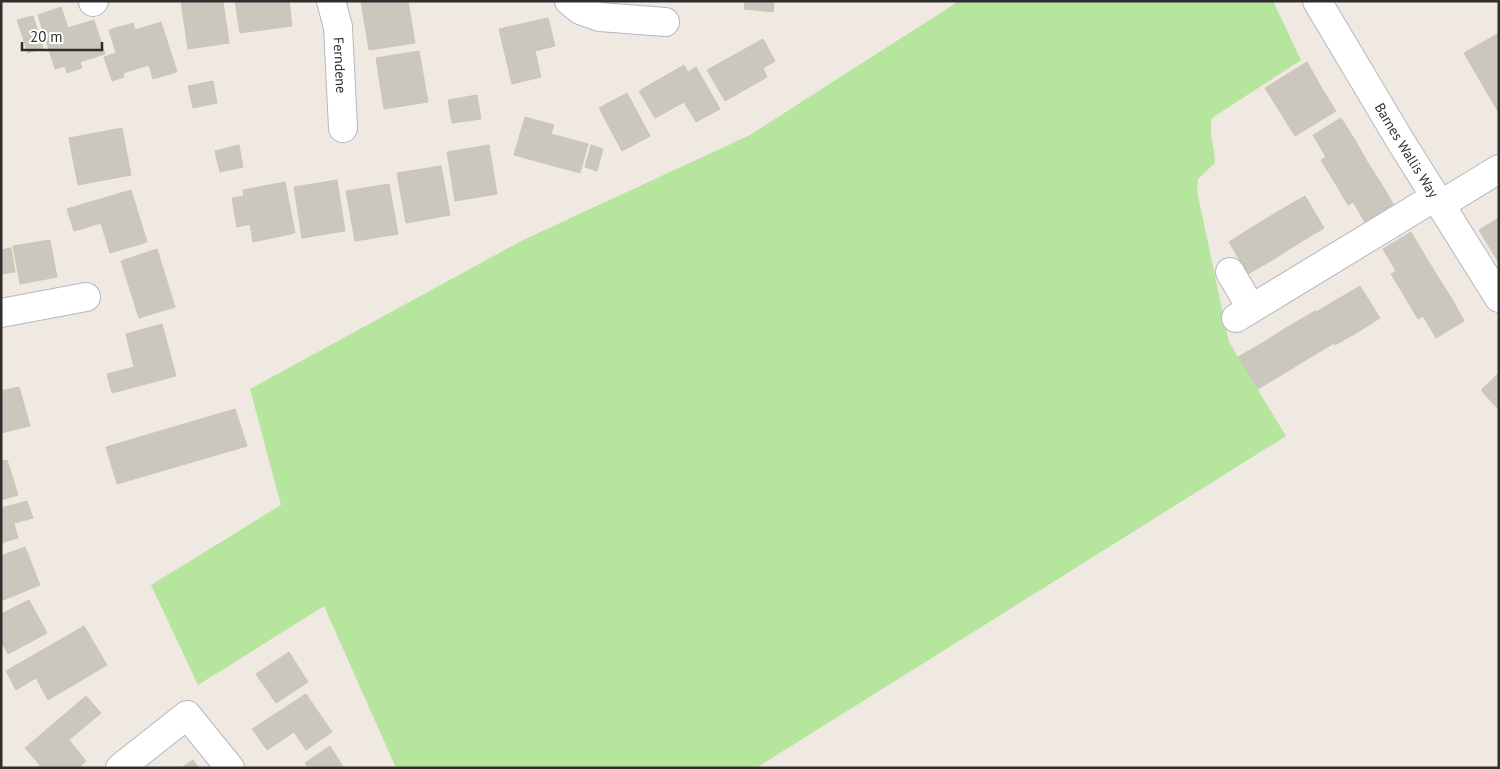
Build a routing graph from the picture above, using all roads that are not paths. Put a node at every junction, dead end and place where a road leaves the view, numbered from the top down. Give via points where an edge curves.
1 (331, 1) edge
2 (568, 1) edge
3 (1316, 1) edge
4 (665, 22) dead end
5 (343, 128) dead end
6 (1499, 169) edge
7 (1437, 201) junction
8 (1230, 272) dead end
9 (86, 297) dead end
10 (1499, 298) edge
11 (1, 313) edge
12 (120, 768) edge
13 (230, 768) edge

1 - 5 street, Ferndene via 338,27
2 - 4 street via 580,10 600,17
3 - 7 street, Barnes Wallis Way
6 - 7 street
7 - 8 street via 1244,313
7 - 10 street, Barnes Wallis Way
9 - 11 street
12 - 13 street via 187,714

